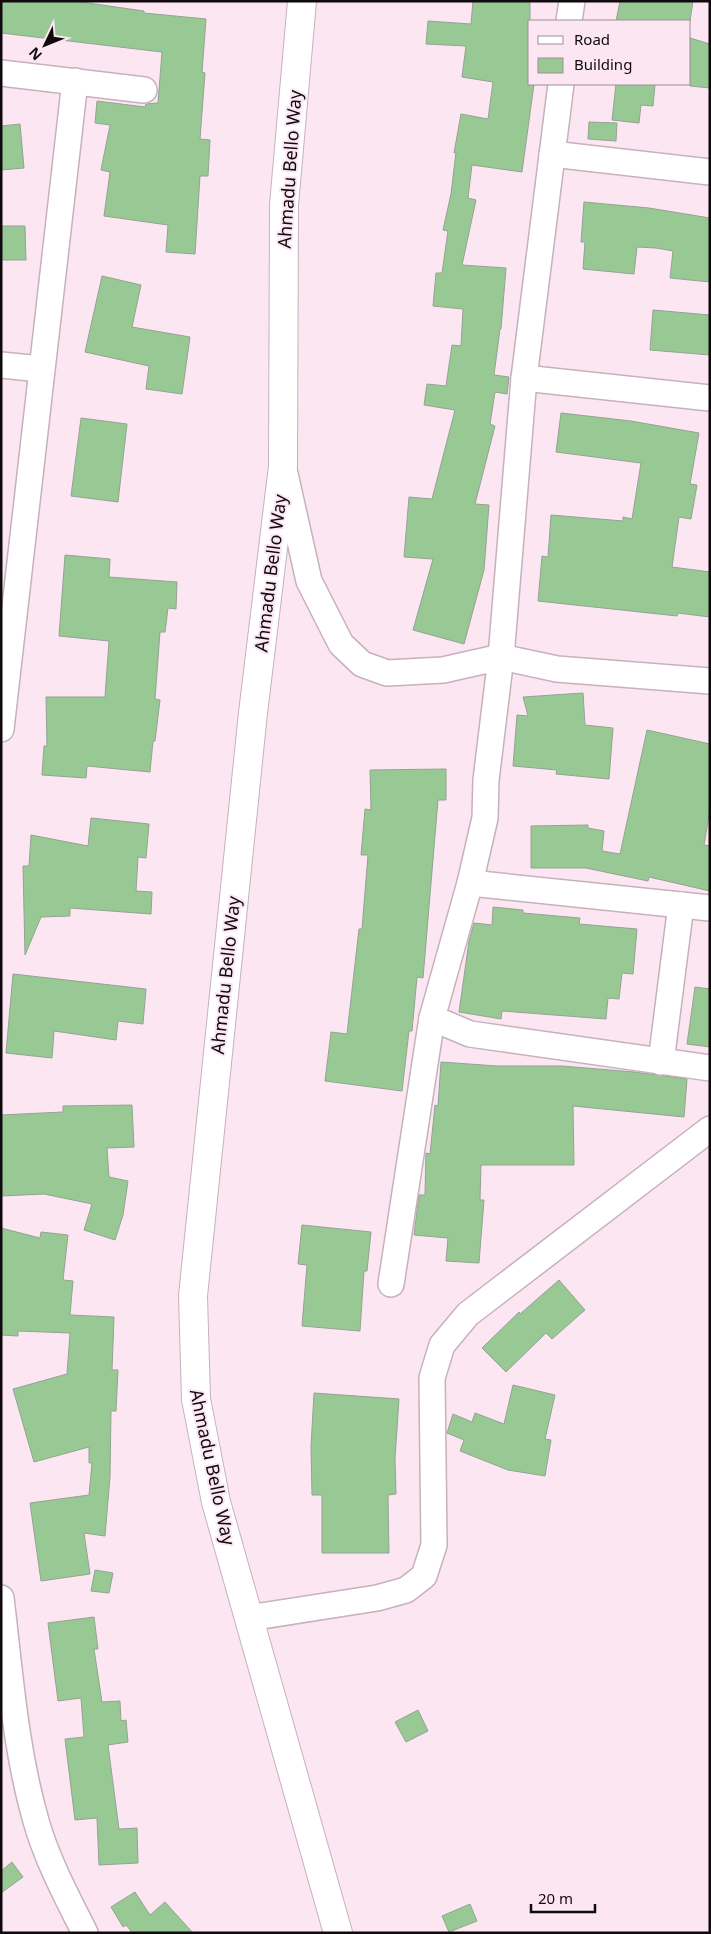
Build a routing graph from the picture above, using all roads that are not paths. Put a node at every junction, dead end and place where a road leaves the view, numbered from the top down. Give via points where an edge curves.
1 (302, 1) edge
2 (572, 1) edge
3 (569, 20) edge
4 (1, 73) edge
5 (75, 81) junction
6 (561, 85) edge
7 (144, 90) dead end
8 (552, 154) junction
9 (710, 172) edge
10 (1, 365) edge
11 (41, 369) junction
12 (524, 378) junction
13 (710, 398) edge
14 (283, 466) junction
15 (501, 656) junction
16 (710, 682) edge
17 (1, 728) edge
18 (470, 883) junction
19 (681, 906) junction
20 (710, 908) edge
21 (432, 1018) junction
22 (661, 1062) junction
23 (710, 1068) edge
24 (710, 1129) edge
25 (390, 1284) dead end
26 (1, 1598) edge
27 (249, 1618) junction
28 (85, 1933) edge
29 (338, 1933) edge

1 - 14 street, Ahmadu Bello Way via 284,204
2 - 3 street
4 - 5 street
5 - 7 street
5 - 11 street
6 - 8 street
8 - 9 street
8 - 12 street
10 - 11 street
11 - 17 street
12 - 13 street
12 - 15 street
14 - 15 street via 309,581 342,644 362,664 387,673 443,670
14 - 27 street, Ahmadu Bello Way via 253,713 193,1296 196,1399 216,1502
15 - 16 street via 557,669
15 - 18 street via 486,780 485,818
18 - 19 street
18 - 21 street
19 - 20 street
19 - 22 street
21 - 22 street via 470,1034
21 - 25 street
22 - 23 street
24 - 27 street via 468,1314 442,1345 432,1378 434,1545 424,1576 406,1590 377,1598
26 - 28 street via 19,1743 36,1822 59,1882
27 - 29 street, Ahmadu Bello Way

